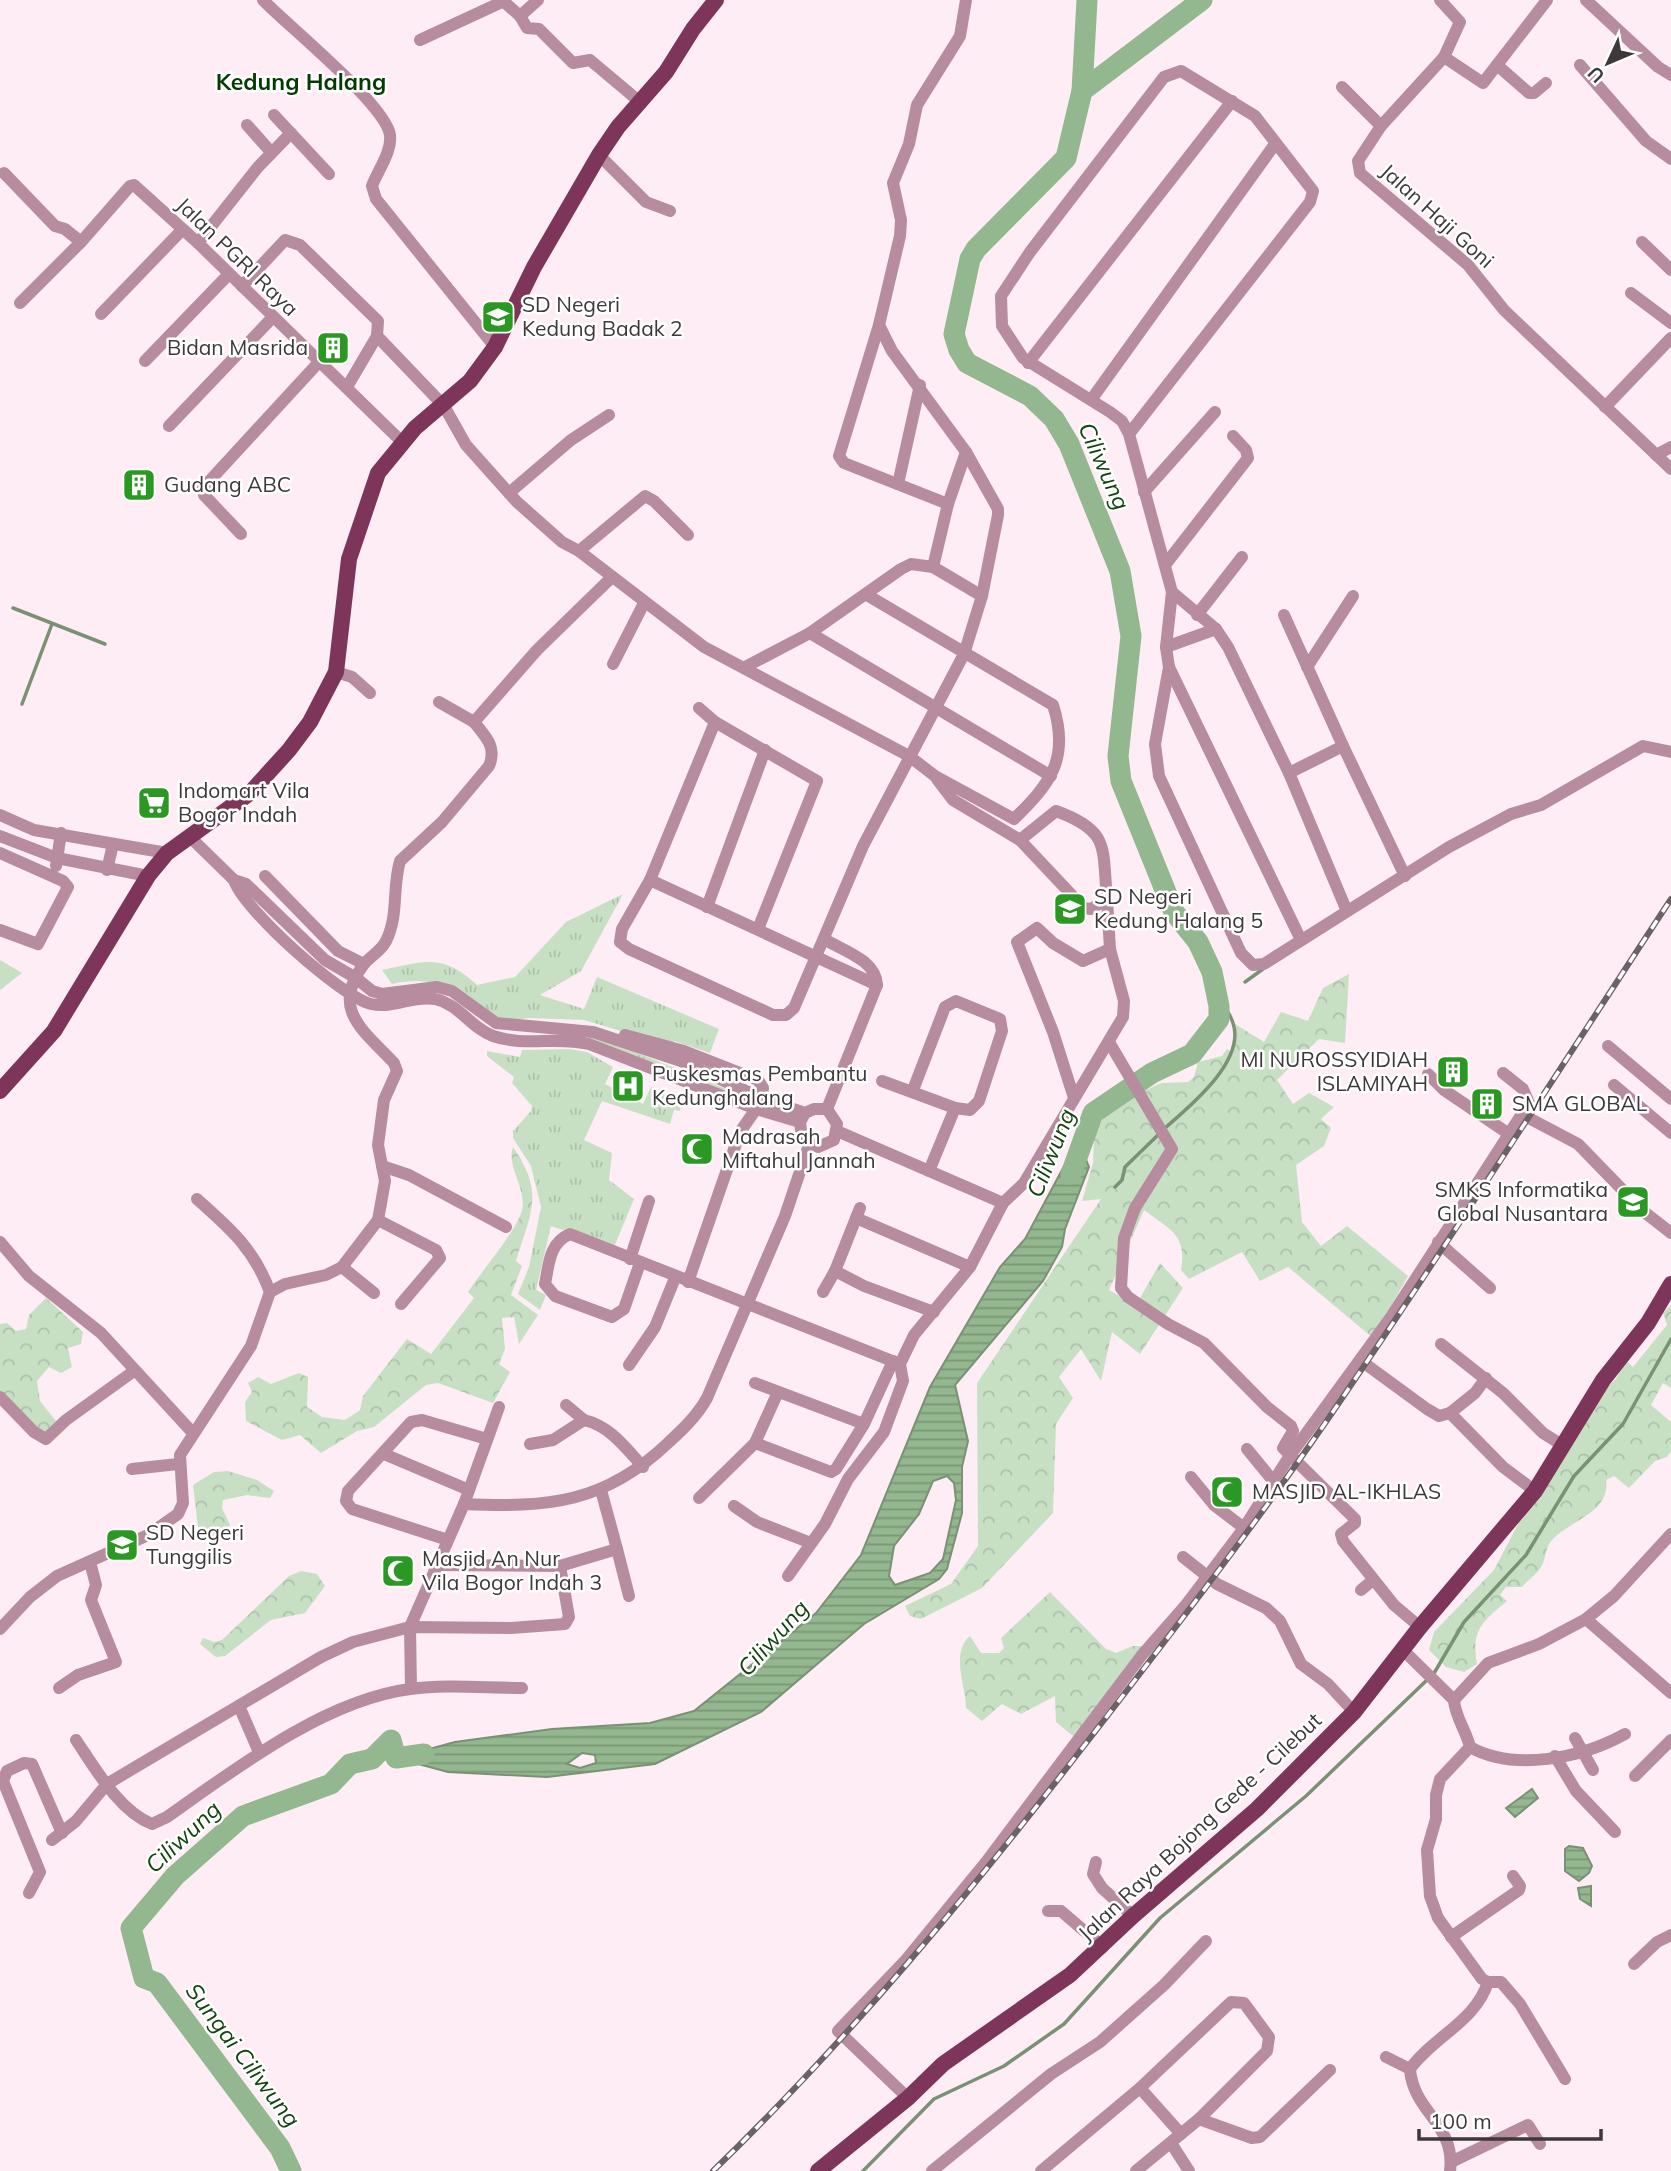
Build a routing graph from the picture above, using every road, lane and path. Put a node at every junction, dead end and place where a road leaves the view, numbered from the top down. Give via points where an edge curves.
1 (282, 0) edge
2 (538, 0) edge
3 (716, 0) edge
4 (965, 0) edge
5 (1440, 0) edge
6 (1546, 0) edge
7 (1586, 0) edge
8 (503, 1) edge
9 (267, 4) edge
10 (520, 16) junction
11 (420, 40) dead end
12 (1444, 57) junction
13 (1497, 65) junction
14 (1580, 65) dead end
15 (1671, 75) edge
16 (1546, 83) dead end
17 (1342, 87) dead end
18 (1232, 101) junction
19 (640, 102) junction
20 (274, 115) dead end
21 (247, 125) dead end
22 (1381, 126) junction
23 (291, 133) junction
24 (1275, 144) junction
25 (271, 152) junction
26 (598, 155) junction
27 (1671, 159) edge
28 (5, 173) dead end
29 (329, 174) dead end
30 (670, 211) dead end
31 (182, 230) junction
32 (82, 242) junction
33 (1642, 242) dead end
34 (198, 243) junction
35 (1671, 270) edge
36 (229, 274) junction
37 (242, 286) junction
38 (1631, 293) dead end
39 (20, 303) dead end
40 (101, 314) dead end
41 (273, 317) junction
42 (1671, 323) edge
43 (879, 325) junction
44 (377, 336) junction
45 (1671, 338) edge
46 (495, 347) junction
47 (145, 361) dead end
48 (319, 362) junction
49 (1028, 363) junction
50 (920, 385) junction
51 (346, 387) junction
52 (1091, 400) junction
53 (444, 406) junction
54 (1605, 407) junction
55 (1215, 412) dead end
56 (609, 415) dead end
57 (169, 426) dead end
58 (1129, 434) junction
59 (1233, 436) dead end
60 (402, 442) junction
61 (1671, 447) edge
62 (965, 452) junction
63 (1656, 455) junction
64 (1671, 469) edge
65 (898, 484) junction
66 (1144, 492) junction
67 (509, 493) junction
68 (948, 504) junction
69 (242, 534) dead end
70 (688, 535) dead end
71 (579, 551) junction
72 (1242, 557) dead end
73 (1165, 565) junction
74 (933, 567) junction
75 (611, 578) junction
76 (1172, 592) junction
77 (867, 595) junction
78 (982, 596) junction
79 (1353, 596) dead end
80 (644, 603) junction
81 (1197, 615) junction
82 (1284, 615) dead end
83 (1216, 629) junction
84 (810, 633) junction
85 (1166, 647) junction
86 (964, 653) junction
87 (613, 664) dead end
88 (745, 667) junction
89 (1169, 667) junction
90 (1307, 667) junction
91 (336, 672) junction
92 (370, 693) dead end
93 (439, 702) dead end
94 (936, 706) junction
95 (699, 708) dead end
96 (474, 722) junction
97 (715, 722) junction
98 (1342, 746) junction
99 (765, 750) junction
100 (1671, 752) edge
101 (909, 756) junction
102 (1289, 773) junction
103 (935, 776) junction
104 (1051, 776) junction
105 (0, 815) edge
106 (61, 833) junction
107 (0, 836) edge
108 (189, 836) junction
109 (1020, 840) junction
110 (113, 844) junction
111 (0, 853) edge
112 (167, 853) junction
113 (57, 858) junction
114 (107, 870) junction
115 (149, 876) junction
116 (265, 876) dead end
117 (1405, 876) junction
118 (55, 877) junction
119 (234, 880) junction
120 (650, 880) junction
121 (1107, 899) junction
122 (706, 907) junction
123 (1346, 909) junction
124 (758, 929) junction
125 (0, 930) edge
126 (824, 939) junction
127 (1301, 940) junction
128 (1110, 949) junction
129 (816, 956) junction
130 (364, 964) junction
131 (356, 978) junction
132 (877, 985) junction
133 (348, 992) junction
134 (409, 995) junction
135 (1109, 1042) junction
136 (1608, 1046) dead end
137 (1503, 1073) dead end
138 (1428, 1074) dead end
139 (882, 1081) dead end
140 (1614, 1085) dead end
141 (913, 1090) junction
142 (0, 1091) edge
143 (1074, 1098) junction
144 (1671, 1099) edge
145 (759, 1104) junction
146 (955, 1108) junction
147 (827, 1110) junction
148 (1523, 1115) junction
149 (802, 1117) junction
150 (837, 1131) junction
151 (1671, 1133) edge
152 (1509, 1134) junction
153 (809, 1145) junction
154 (383, 1166) junction
155 (929, 1171) junction
156 (197, 1199) dead end
157 (649, 1201) dead end
158 (1003, 1203) junction
159 (378, 1220) junction
160 (506, 1227) dead end
161 (1671, 1233) edge
162 (0, 1242) edge
163 (1438, 1242) junction
164 (635, 1261) junction
165 (342, 1267) junction
166 (971, 1267) junction
167 (835, 1270) junction
168 (681, 1280) junction
169 (1671, 1284) edge
170 (1490, 1288) dead end
171 (270, 1292) junction
172 (823, 1292) dead end
173 (374, 1293) dead end
174 (401, 1304) dead end
175 (746, 1304) junction
176 (934, 1312) junction
177 (1441, 1344) dead end
178 (1360, 1360) junction
179 (896, 1363) junction
180 (629, 1365) dead end
181 (134, 1371) junction
182 (1486, 1378) junction
183 (755, 1382) dead end
184 (778, 1392) junction
185 (0, 1397) edge
186 (566, 1405) dead end
187 (499, 1407) dead end
188 (1450, 1413) junction
189 (584, 1420) junction
190 (864, 1424) junction
191 (192, 1432) junction
192 (487, 1440) junction
193 (755, 1443) junction
194 (530, 1444) dead end
195 (1562, 1445) junction
196 (1247, 1449) dead end
197 (384, 1454) junction
198 (1289, 1457) junction
199 (178, 1464) junction
200 (643, 1467) junction
201 (132, 1469) dead end
202 (1191, 1477) dead end
203 (1274, 1482) junction
204 (469, 1490) junction
205 (601, 1490) junction
206 (1535, 1491) junction
207 (699, 1497) dead end
208 (464, 1504) junction
209 (734, 1506) dead end
210 (1244, 1528) junction
211 (1671, 1534) edge
212 (448, 1540) junction
213 (811, 1543) junction
214 (617, 1549) junction
215 (1183, 1557) dead end
216 (90, 1562) junction
217 (438, 1565) junction
218 (560, 1566) junction
219 (788, 1576) dead end
220 (1207, 1576) junction
221 (1373, 1580) junction
222 (1361, 1590) dead end
223 (629, 1596) dead end
224 (1586, 1619) junction
225 (2, 1623) edge
226 (410, 1627) junction
227 (1420, 1627) junction
228 (1407, 1654) junction
229 (59, 1688) dead end
230 (411, 1688) junction
231 (522, 1688) dead end
232 (1671, 1693) edge
233 (1454, 1700) junction
234 (239, 1706) junction
235 (1354, 1712) junction
236 (1625, 1734) dead end
237 (1575, 1738) dead end
238 (76, 1740) dead end
239 (1671, 1740) edge
240 (1470, 1747) junction
241 (259, 1752) junction
242 (1582, 1753) junction
243 (1555, 1756) junction
244 (1593, 1770) dead end
245 (1635, 1776) dead end
246 (107, 1784) junction
247 (1615, 1832) dead end
248 (1096, 1863) dead end
249 (1513, 1876) dead end
250 (29, 1893) dead end
251 (1048, 1912) dead end
252 (1133, 1916) junction
253 (1671, 1936) edge
254 (1451, 1937) junction
255 (1206, 1941) dead end
256 (1102, 1947) junction
257 (1634, 1964) dead end
258 (1488, 1982) junction
259 (1386, 2057) dead end
260 (1410, 2069) junction
261 (1330, 2070) dead end
262 (1565, 2079) dead end
263 (1140, 2088) junction
264 (908, 2098) junction
265 (1199, 2119) junction
266 (1176, 2138) junction
267 (1541, 2144) dead end
268 (1451, 2167) edge
269 (1049, 2169) edge
270 (818, 2171) edge
271 (932, 2171) edge
272 (1136, 2171) edge
273 (1189, 2171) edge

1 - 9 street
2 - 10 street
3 - 19 main road
4 - 43 street via 960,36 917,105 909,144 893,183 901,228
5 - 12 street, Jalan Haji Goni via 1460,22
6 - 13 street
7 - 15 street
8 - 10 street
8 - 11 street
9 - 46 street via 384,120 390,146 372,186 376,199
10 - 19 street via 527,28 539,29 573,63 590,60
12 - 13 street via 1483,83
12 - 22 street, Jalan Haji Goni
13 - 16 street via 1529,93
14 - 27 street via 1646,141
17 - 22 street
18 - 24 street via 1255,116
18 - 49 street
18 - 49 street via 1181,71 1164,77 1001,296 1002,326
19 - 26 main road
20 - 23 street
21 - 25 street
22 - 54 street, Jalan Haji Goni via 1358,161 1360,173 1468,265 1504,310
23 - 25 street
23 - 29 street
24 - 52 street
24 - 58 street via 1310,183 1310,202
25 - 34 street
26 - 30 street via 646,202
26 - 46 main road
28 - 32 street via 55,226
31 - 32 street, Jalan PGRI Raya via 130,186
31 - 34 street, Jalan PGRI Raya
31 - 40 street
32 - 39 street
33 - 35 street
34 - 36 street, Jalan PGRI Raya
36 - 37 street, Jalan PGRI Raya
36 - 47 street
37 - 41 street, Jalan PGRI Raya
37 - 44 street via 283,242 291,240 378,321
38 - 42 street
41 - 48 street, Jalan PGRI Raya
41 - 57 street
43 - 50 street via 892,351
43 - 65 street via 839,456 844,463
44 - 51 street
44 - 53 street
45 - 54 street
46 - 53 main road
48 - 51 street, Jalan PGRI Raya
48 - 69 street via 203,488 204,495
49 - 52 street
50 - 62 street
50 - 65 street
51 - 60 street, Jalan PGRI Raya
52 - 58 street via 1122,422
53 - 60 main road
53 - 67 street via 466,445
54 - 63 street, Jalan Haji Goni
55 - 66 street
56 - 67 street via 571,440
58 - 66 street
59 - 73 street via 1248,458
60 - 91 main road via 378,473 352,548
61 - 63 street
62 - 68 street
62 - 78 street via 998,509
63 - 64 street, Jalan Haji Goni
65 - 68 street
66 - 73 street
67 - 71 street via 562,542
68 - 74 street
70 - 71 street via 645,496
71 - 75 street
72 - 81 street
73 - 76 street
74 - 77 street via 911,564
74 - 78 street
75 - 80 street
75 - 96 street via 537,650
76 - 81 street
76 - 85 street
77 - 84 street
77 - 86 street
78 - 86 street
79 - 90 street
80 - 87 street
80 - 88 street via 688,636
81 - 83 street
82 - 90 street
83 - 85 street
83 - 102 street
84 - 88 street
84 - 94 street
85 - 89 street
86 - 94 street
86 - 104 street via 1053,705 1061,741
88 - 101 street
89 - 127 street
89 - 127 street via 1155,744 1159,776 1241,953 1253,965 1264,964
90 - 98 street
91 - 92 street via 352,677
91 - 108 main road via 310,722 289,750 250,793
93 - 96 street
94 - 101 street
94 - 104 street
95 - 97 street
96 - 130 street via 491,744 489,766 442,822 400,861 395,913 386,942
97 - 99 street
97 - 120 street
98 - 102 street
98 - 117 street
99 - 122 street
99 - 124 street via 817,781
100 - 117 street via 1643,746 1541,805 1481,828
101 - 103 street
101 - 126 street via 863,846
102 - 123 street
103 - 104 street via 1014,819
103 - 109 street via 953,800
105 - 106 street via 34,830
106 - 110 street
106 - 113 street
107 - 113 street
108 - 112 main road
108 - 119 street
109 - 121 street via 1084,908
109 - 121 street via 1056,811 1084,821 1104,846
110 - 112 street
110 - 114 street
111 - 118 street
112 - 115 main road
113 - 114 street
113 - 118 street
114 - 115 street
115 - 142 main road via 54,1031
116 - 130 street via 338,951
117 - 123 street
118 - 125 street via 68,887 38,944
119 - 131 street via 246,884 326,960
119 - 133 street via 238,891 272,927 318,972
120 - 122 street
120 - 129 street via 622,929 620,942 773,1015 786,1015 794,1008
121 - 128 street
122 - 124 street
123 - 127 street
124 - 129 street
126 - 129 street
126 - 132 street via 869,965 877,974
128 - 135 street via 1124,1008 1120,1026
128 - 143 street via 1083,961 1037,928 1017,942
129 - 132 street
130 - 131 street
131 - 133 street
131 - 134 street via 372,991
132 - 147 street
133 - 134 street via 388,1006
133 - 154 street via 352,1016 397,1071 384,1100 378,1145
134 - 145 street via 435,999 459,1010 481,1030 509,1040 589,1044
134 - 145 street via 437,987 452,991 496,1023 593,1032 682,1056
135 - 143 street
135 - 198 street via 1172,1149 1135,1208 1124,1238 1121,1288 1168,1324 1204,1343 1291,1426 1293,1431 1283,1448
136 - 144 street
137 - 148 street via 1529,1096
138 - 152 street via 1492,1126
139 - 141 street
140 - 151 street
141 - 146 street
141 - 146 street via 945,1007 956,1001 993,1015 1003,1024 1002,1031 979,1101 970,1110
143 - 158 street via 1024,1183
145 - 149 street
145 - 168 street via 740,1132
146 - 155 street
147 - 149 street via 814,1109
147 - 150 street via 835,1117
148 - 152 street
148 - 161 street via 1578,1144
149 - 153 street via 802,1139
150 - 153 street via 827,1145
150 - 155 street
152 - 163 street
153 - 175 street via 785,1216
154 - 159 street
154 - 160 street
155 - 158 street
156 - 171 street via 254,1254
157 - 164 street
158 - 166 street
159 - 165 street
159 - 174 street via 436,1250 440,1258
162 - 181 street via 29,1276 100,1334
163 - 170 street
163 - 178 street
164 - 164 street via 570,1234 552,1250 546,1288 555,1296 611,1317 624,1309
164 - 168 street
165 - 171 street
165 - 173 street
166 - 167 street via 858,1213
166 - 176 street
167 - 172 street
167 - 176 street
168 - 175 street
168 - 180 street
169 - 195 main road, Jalan Raya Bojong Gede - Cilebut
171 - 191 street via 251,1346
175 - 179 street
175 - 200 street via 700,1410
176 - 179 street
177 - 182 street
178 - 188 street via 1427,1409 1439,1416
178 - 198 street
179 - 190 street
179 - 213 street via 904,1381 884,1432 848,1479
181 - 185 street via 46,1439
181 - 191 street
182 - 188 street
182 - 195 street
183 - 184 street
184 - 190 street
184 - 193 street
186 - 189 street
187 - 192 street
188 - 206 street via 1503,1467
189 - 194 street via 553,1440
189 - 200 street via 609,1431
190 - 193 street via 831,1472
191 - 199 street
192 - 197 street via 422,1420 411,1422
192 - 204 street
193 - 207 street
195 - 206 main road, Jalan Raya Bojong Gede - Cilebut
196 - 203 street
197 - 204 street
197 - 212 street via 348,1491 346,1501 352,1509
198 - 203 street
198 - 221 street via 1355,1518 1341,1534
199 - 201 street
199 - 216 street via 183,1503 178,1514 159,1529
200 - 205 street
202 - 210 street via 1214,1505
203 - 210 street
204 - 208 street
205 - 208 street via 536,1503
205 - 214 street
206 - 227 main road, Jalan Raya Bojong Gede - Cilebut
208 - 212 street
209 - 213 street via 757,1522
210 - 220 street
211 - 224 street via 1614,1596
212 - 217 street
213 - 219 street
214 - 218 street
214 - 223 street
215 - 220 street
216 - 225 street via 57,1576
216 - 229 street via 96,1585 91,1600 116,1662 78,1675
217 - 218 street
217 - 226 street
218 - 226 street via 569,1618 565,1624
220 - 235 street via 1266,1608 1280,1621 1301,1664
220 - 264 street via 986,1862 905,1961 838,2031
221 - 222 street
221 - 227 street
224 - 232 street
224 - 233 street via 1488,1663
226 - 230 street
226 - 234 street via 353,1642
227 - 228 main road, Jalan Raya Bojong Gede - Cilebut
228 - 233 street
228 - 235 main road, Jalan Raya Bojong Gede - Cilebut
230 - 231 street
230 - 241 street via 360,1702
233 - 240 street via 1454,1711
234 - 241 street
234 - 246 street
235 - 252 main road, Jalan Raya Bojong Gede - Cilebut via 1257,1809
236 - 242 street
237 - 242 street
238 - 246 street
239 - 245 street
240 - 243 street via 1489,1758
240 - 254 street via 1440,1779 1436,1819 1427,1842 1430,1896
241 - 246 street via 152,1824 137,1816
242 - 243 street
242 - 244 street
243 - 247 street via 1576,1791
246 - 250 street via 57,1836 32,1763 3,1775 40,1872
248 - 252 street via 1093,1874 1102,1888
249 - 254 street via 1519,1890
251 - 256 street via 1061,1911
252 - 256 main road, Jalan Raya Bojong Gede - Cilebut
253 - 257 street via 1657,1942
254 - 258 street
255 - 271 street via 1100,2042 1051,2074
256 - 264 main road, Jalan Raya Bojong Gede - Cilebut via 1026,2008 943,2064
258 - 260 street via 1482,2000
258 - 262 street via 1501,1982 1520,2004
259 - 260 street
260 - 268 street via 1411,2088 1444,2131 1451,2148
261 - 265 street via 1260,2137
263 - 265 street via 1231,2002 1244,2003 1269,2037 1269,2047
263 - 266 street
263 - 269 street
264 - 270 main road, Jalan Raya Bojong Gede - Cilebut
265 - 266 street
266 - 272 street
266 - 273 street
267 - 268 street via 1528,2125

